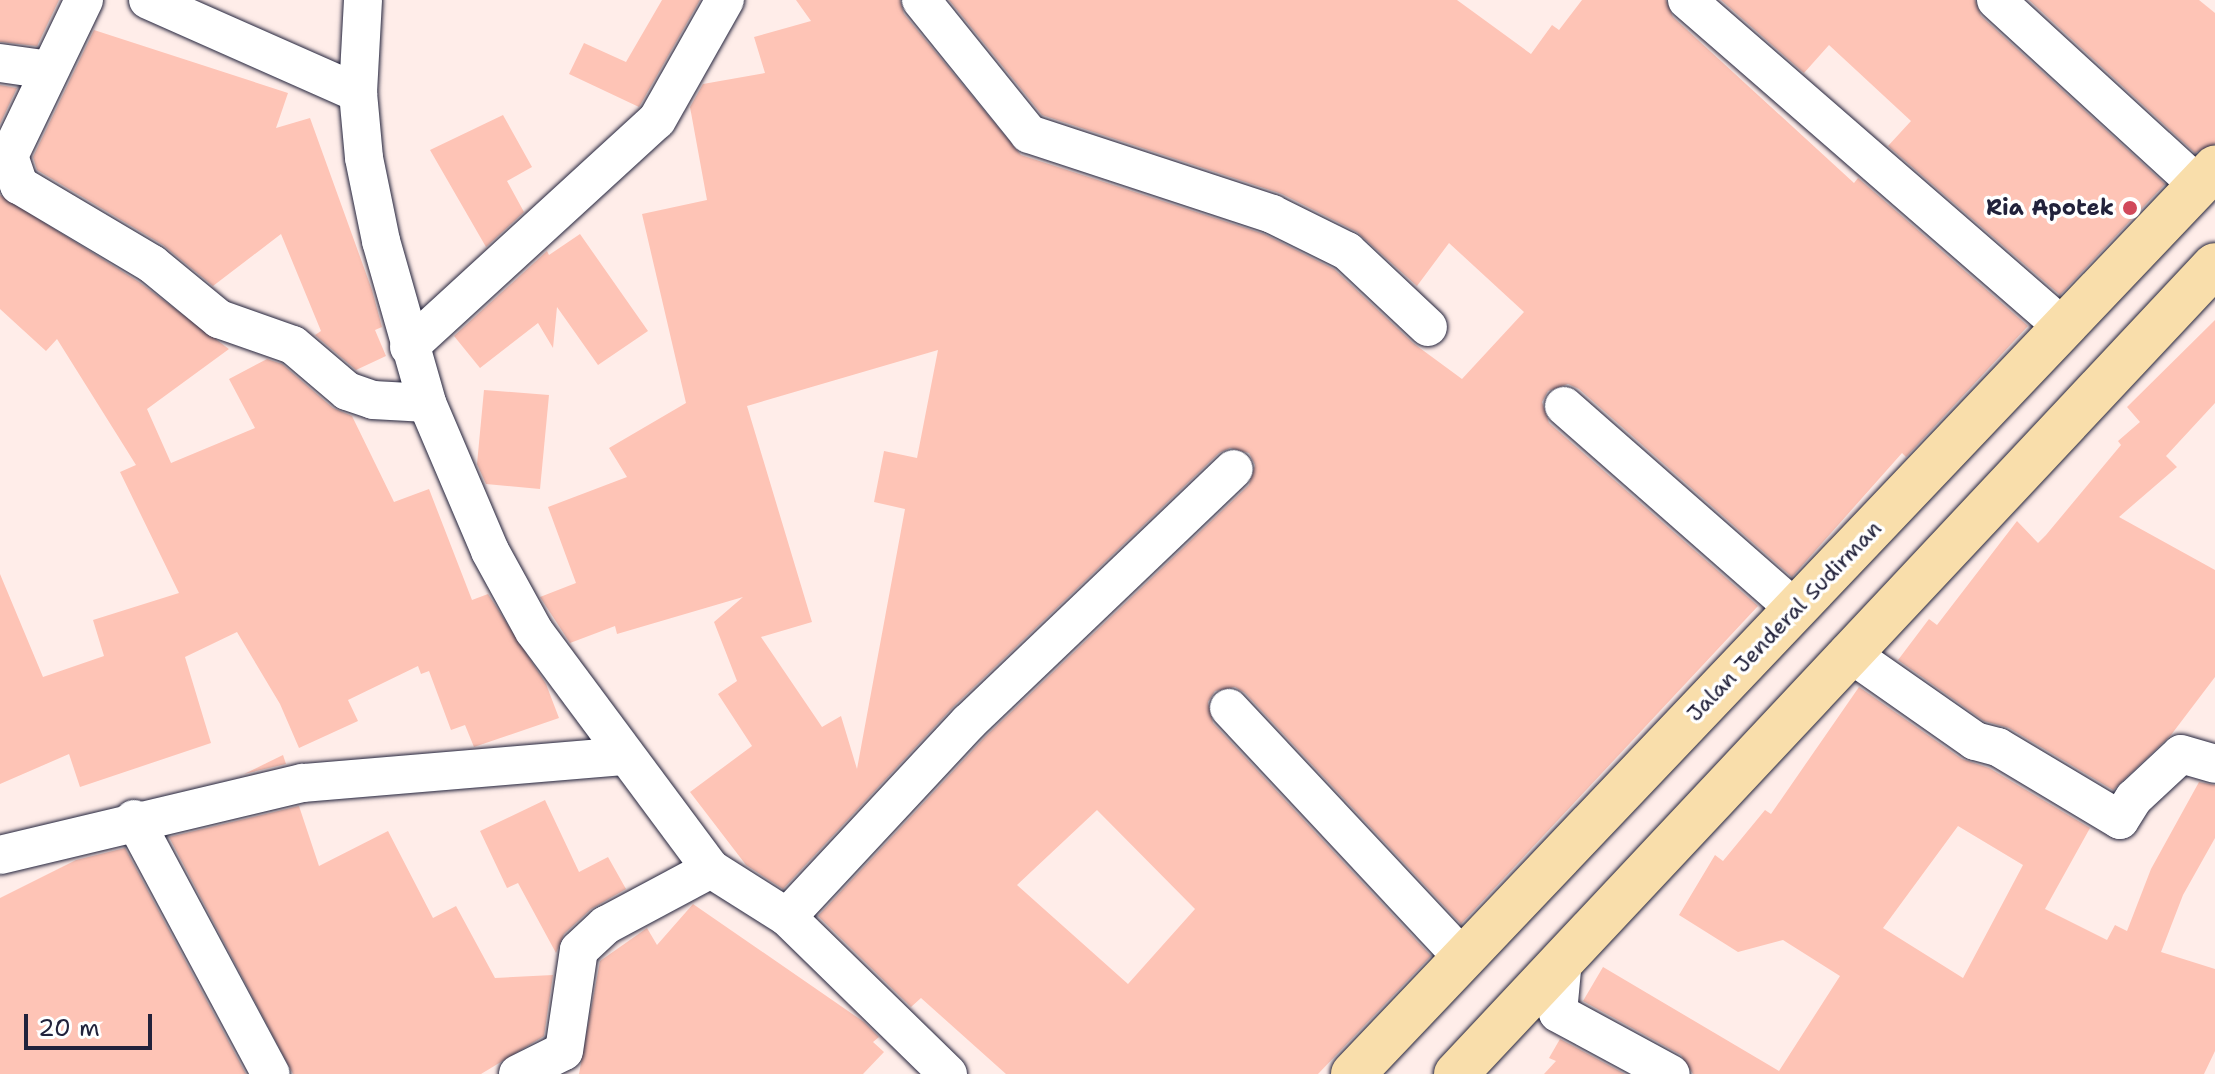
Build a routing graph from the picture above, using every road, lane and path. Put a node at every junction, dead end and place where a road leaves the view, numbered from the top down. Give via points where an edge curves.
1 (84, 0) edge
2 (148, 0) edge
3 (363, 0) edge
4 (725, 0) edge
5 (921, 0) edge
6 (1687, 0) edge
7 (1996, 0) edge
8 (0, 63) edge
9 (49, 70) junction
10 (358, 93) junction
11 (2207, 176) edge
12 (2215, 265) edge
13 (1428, 327) dead end
14 (2063, 327) junction
15 (409, 347) junction
16 (427, 403) junction
17 (1564, 406) dead end
18 (1234, 469) dead end
19 (1795, 609) junction
20 (1848, 652) junction
21 (1721, 687) junction
22 (1229, 708) dead end
23 (1777, 727) junction
24 (625, 756) junction
25 (2215, 764) edge
26 (134, 819) junction
27 (0, 855) edge
28 (711, 869) junction
29 (787, 917) junction
30 (1463, 958) junction
31 (1563, 959) junction
32 (271, 1074) edge
33 (518, 1074) edge
34 (948, 1074) edge
35 (1353, 1074) edge
36 (1456, 1074) edge
37 (1671, 1074) edge

1 - 9 street
2 - 10 street
3 - 10 street
4 - 15 street via 657,120
5 - 13 street via 1029,134 1272,214 1347,251
6 - 14 street
7 - 11 street
8 - 9 street
9 - 16 street via 9,156 19,185 152,264 219,319 293,345 347,391 373,400
10 - 15 street via 364,158
11 - 14 main road, Jalan Jenderal Sudirman
12 - 20 main road
14 - 19 main road, Jalan Jenderal Sudirman
15 - 16 street
16 - 24 street via 490,551 534,631
17 - 19 street
18 - 29 street via 969,722
19 - 21 main road, Jalan Jenderal Sudirman
20 - 23 main road
20 - 25 street via 1975,741 1998,747 2120,820 2142,789 2181,754
21 - 23 main road
21 - 30 main road, Jalan Jenderal Sudirman
22 - 30 street
23 - 31 main road
24 - 26 street via 303,783
24 - 28 street
26 - 27 street
26 - 32 street
28 - 29 street
28 - 33 street via 606,925 579,950 564,1051
29 - 34 street
30 - 35 main road, Jalan Jenderal Sudirman
31 - 36 main road
31 - 37 street via 1558,1013

